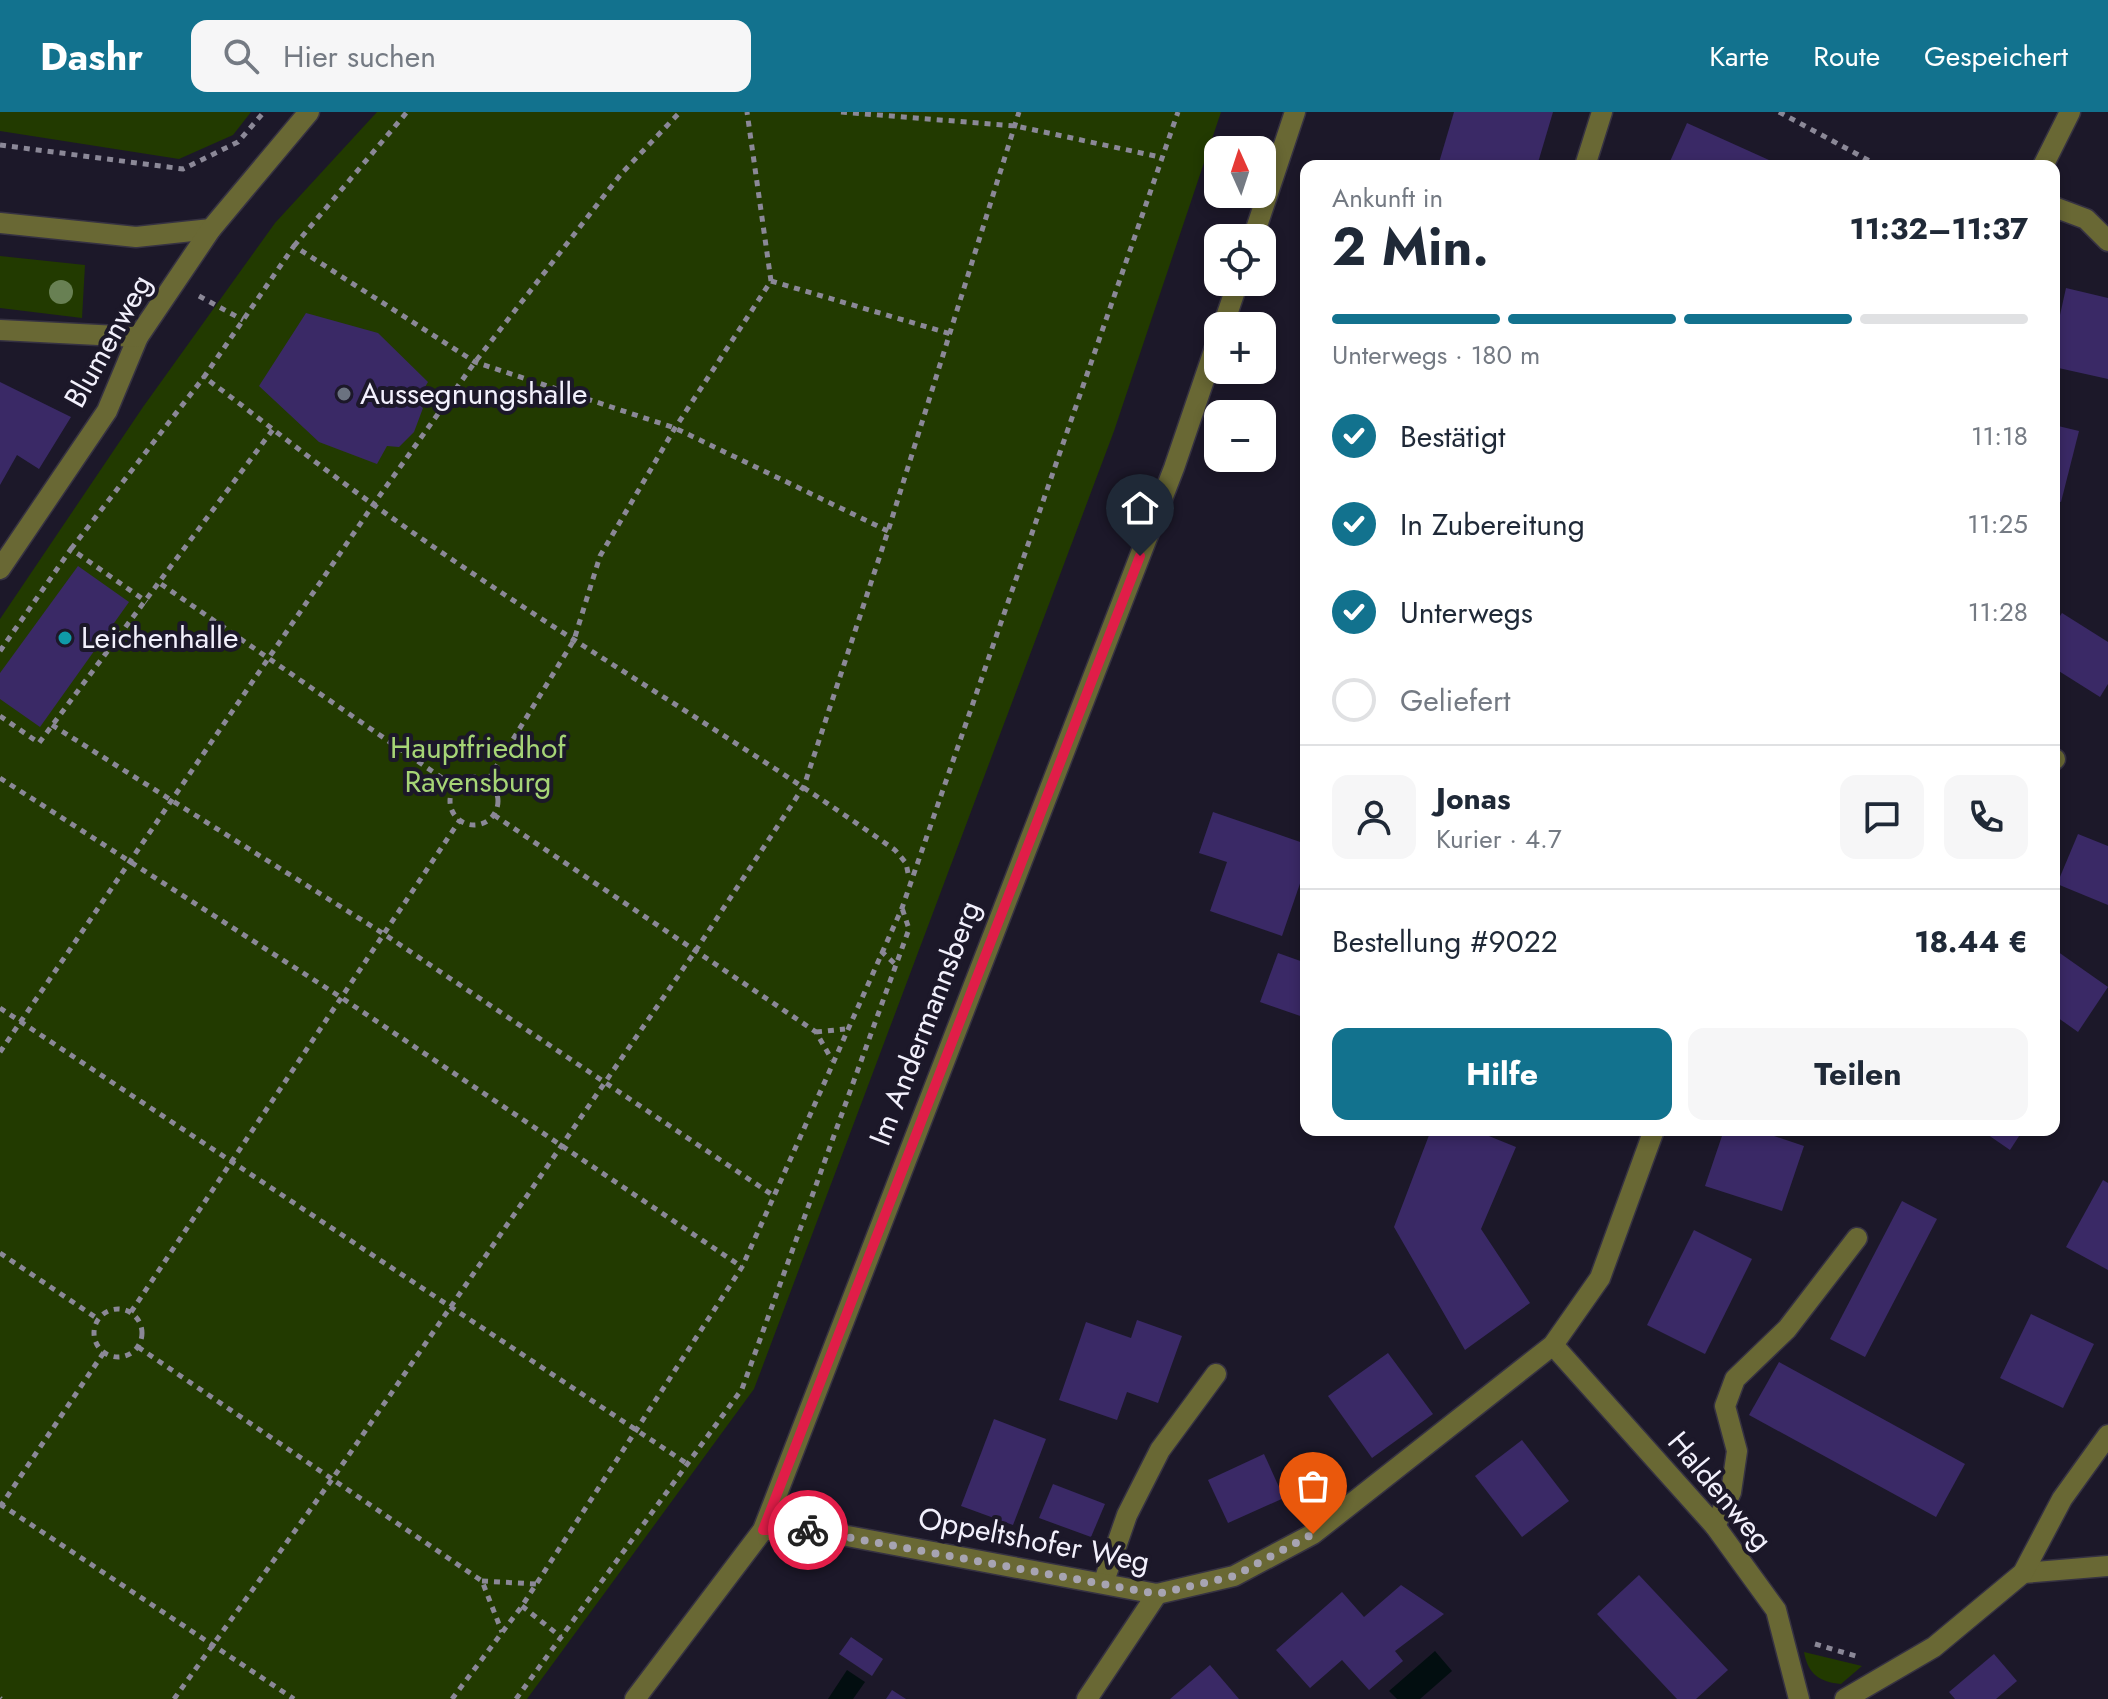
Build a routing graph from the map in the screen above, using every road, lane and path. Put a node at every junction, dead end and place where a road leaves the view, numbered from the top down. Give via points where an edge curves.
1 (264, 112) edge
2 (309, 112) edge
3 (407, 112) edge
4 (680, 112) edge
5 (747, 112) edge
6 (841, 112) edge
7 (1019, 112) edge
8 (1178, 112) edge
9 (1295, 112) edge
10 (1602, 112) edge
11 (1779, 112) edge
12 (2070, 112) edge
13 (1016, 126) junction
14 (0, 145) edge
15 (1160, 157) junction
16 (1587, 160) edge
17 (1868, 160) edge
18 (2046, 160) edge
19 (2060, 209) edge
20 (0, 223) edge
21 (1258, 224) edge
22 (211, 229) junction
23 (2108, 241) edge
24 (294, 246) junction
25 (176, 279) junction
26 (771, 281) junction
27 (243, 320) junction
28 (0, 330) edge
29 (951, 334) junction
30 (138, 337) junction
31 (475, 362) junction
32 (204, 377) junction
33 (1204, 380) edge
34 (274, 428) junction
35 (675, 428) junction
36 (373, 505) junction
37 (888, 531) junction
38 (71, 549) junction
39 (0, 569) edge
40 (161, 584) junction
41 (147, 602) junction
42 (574, 640) junction
43 (0, 651) edge
44 (268, 659) junction
45 (0, 716) edge
46 (52, 725) junction
47 (0, 778) edge
48 (488, 780) junction
49 (804, 786) junction
50 (455, 787) junction
51 (172, 800) junction
52 (494, 815) junction
53 (460, 820) junction
54 (132, 860) junction
55 (909, 879) junction
56 (902, 908) junction
57 (384, 934) junction
58 (696, 950) junction
59 (881, 951) junction
60 (896, 965) junction
61 (342, 998) junction
62 (0, 1008) edge
63 (20, 1022) junction
64 (845, 1029) junction
65 (816, 1032) junction
66 (0, 1052) edge
67 (832, 1060) junction
68 (604, 1084) junction
69 (1652, 1136) edge
70 (562, 1145) junction
71 (233, 1160) junction
72 (774, 1196) junction
73 (1857, 1238) dead end
74 (0, 1253) edge
75 (742, 1267) junction
76 (452, 1305) junction
77 (131, 1312) junction
78 (98, 1319) junction
79 (1553, 1345) junction
80 (138, 1347) junction
81 (104, 1352) junction
82 (1216, 1374) dead end
83 (634, 1432) junction
84 (2108, 1435) edge
85 (686, 1463) junction
86 (333, 1478) junction
87 (1, 1505) edge
88 (1715, 1526) junction
89 (763, 1530) junction
90 (2108, 1566) edge
91 (2023, 1573) junction
92 (482, 1581) junction
93 (1104, 1581) junction
94 (536, 1584) junction
95 (1157, 1594) junction
96 (522, 1606) junction
97 (502, 1632) junction
98 (561, 1637) junction
99 (211, 1644) junction
100 (1785, 1645) junction
101 (1883, 1677) junction
102 (174, 1699) edge
103 (294, 1699) edge
104 (452, 1699) edge
105 (516, 1699) edge
106 (635, 1699) edge
107 (1087, 1699) edge
108 (1799, 1699) edge
109 (1845, 1699) edge

1 - 14 path via 238,142 183,169
2 - 22 street, Blumenweg
3 - 24 path
4 - 31 path via 621,174
5 - 26 path
6 - 13 path
7 - 13 path
8 - 15 path
9 - 21 street
10 - 16 street
11 - 17 path
12 - 18 street
13 - 15 path
13 - 29 path
15 - 55 path
19 - 23 street via 2086,219
20 - 22 street via 136,237
22 - 25 street, Blumenweg
24 - 27 path
24 - 31 path
25 - 27 path
25 - 30 street, Blumenweg
26 - 29 path
26 - 35 path
27 - 32 path
28 - 30 street
29 - 37 path
30 - 39 street, Blumenweg via 107,411
31 - 35 path
31 - 36 path
32 - 34 path
32 - 38 path
33 - 89 street, Im Andermannsberg
34 - 36 path
34 - 40 path
35 - 37 path
35 - 42 path via 600,556
36 - 42 path
36 - 44 path
37 - 49 path
38 - 41 path
38 - 43 path
40 - 41 path
40 - 44 path
41 - 46 path
42 - 48 path
42 - 49 path
44 - 50 path
44 - 51 path
45 - 46 path via 39,743
46 - 51 path
47 - 54 path
48 - 50 path via 471,776
48 - 52 path via 499,798
49 - 55 path via 895,850 906,863
49 - 58 path
50 - 53 path via 451,808
51 - 54 path
51 - 57 path
52 - 53 path via 480,824
52 - 58 path
53 - 57 path
54 - 61 path
54 - 63 path
55 - 56 path
56 - 59 path
56 - 60 path via 909,929
57 - 61 path
57 - 68 path
58 - 65 path
58 - 68 path
59 - 60 path
59 - 64 path
60 - 85 path via 742,1389
61 - 70 path
61 - 71 path
62 - 63 path
63 - 66 path
63 - 71 path
64 - 65 path
64 - 67 path
65 - 67 path
67 - 72 path
68 - 70 path
68 - 72 path
69 - 79 street, Oppeltshofer Weg via 1600,1278
70 - 75 path
70 - 76 path
71 - 76 path
71 - 77 path
72 - 75 path
73 - 88 street via 1787,1329 1735,1379 1725,1406 1737,1451 1731,1492
74 - 78 path
75 - 83 path
76 - 83 path
76 - 86 path
77 - 78 path via 114,1308
77 - 80 path via 142,1330
78 - 81 path via 94,1340
79 - 88 street, Haldenweg
79 - 95 street, Oppeltshofer Weg via 1313,1534 1234,1576
80 - 81 path via 123,1357
80 - 86 path
81 - 87 path
82 - 93 street via 1160,1450 1127,1515
83 - 85 path
83 - 94 path
84 - 91 street via 2062,1499
85 - 98 path
86 - 92 path
86 - 99 path
87 - 99 path
88 - 100 street, Haldenweg via 1776,1610
89 - 93 street, Oppeltshofer Weg via 815,1530
89 - 106 street, Im Andermannsberg
90 - 91 street
91 - 101 street via 1934,1647
92 - 94 path
92 - 97 path
93 - 95 street, Oppeltshofer Weg
94 - 96 path
95 - 107 street
96 - 97 path
96 - 98 path
97 - 104 path
98 - 105 path
99 - 102 path
99 - 103 path
100 - 101 path via 1812,1643 1871,1660
100 - 108 street, Haldenweg
101 - 109 street

